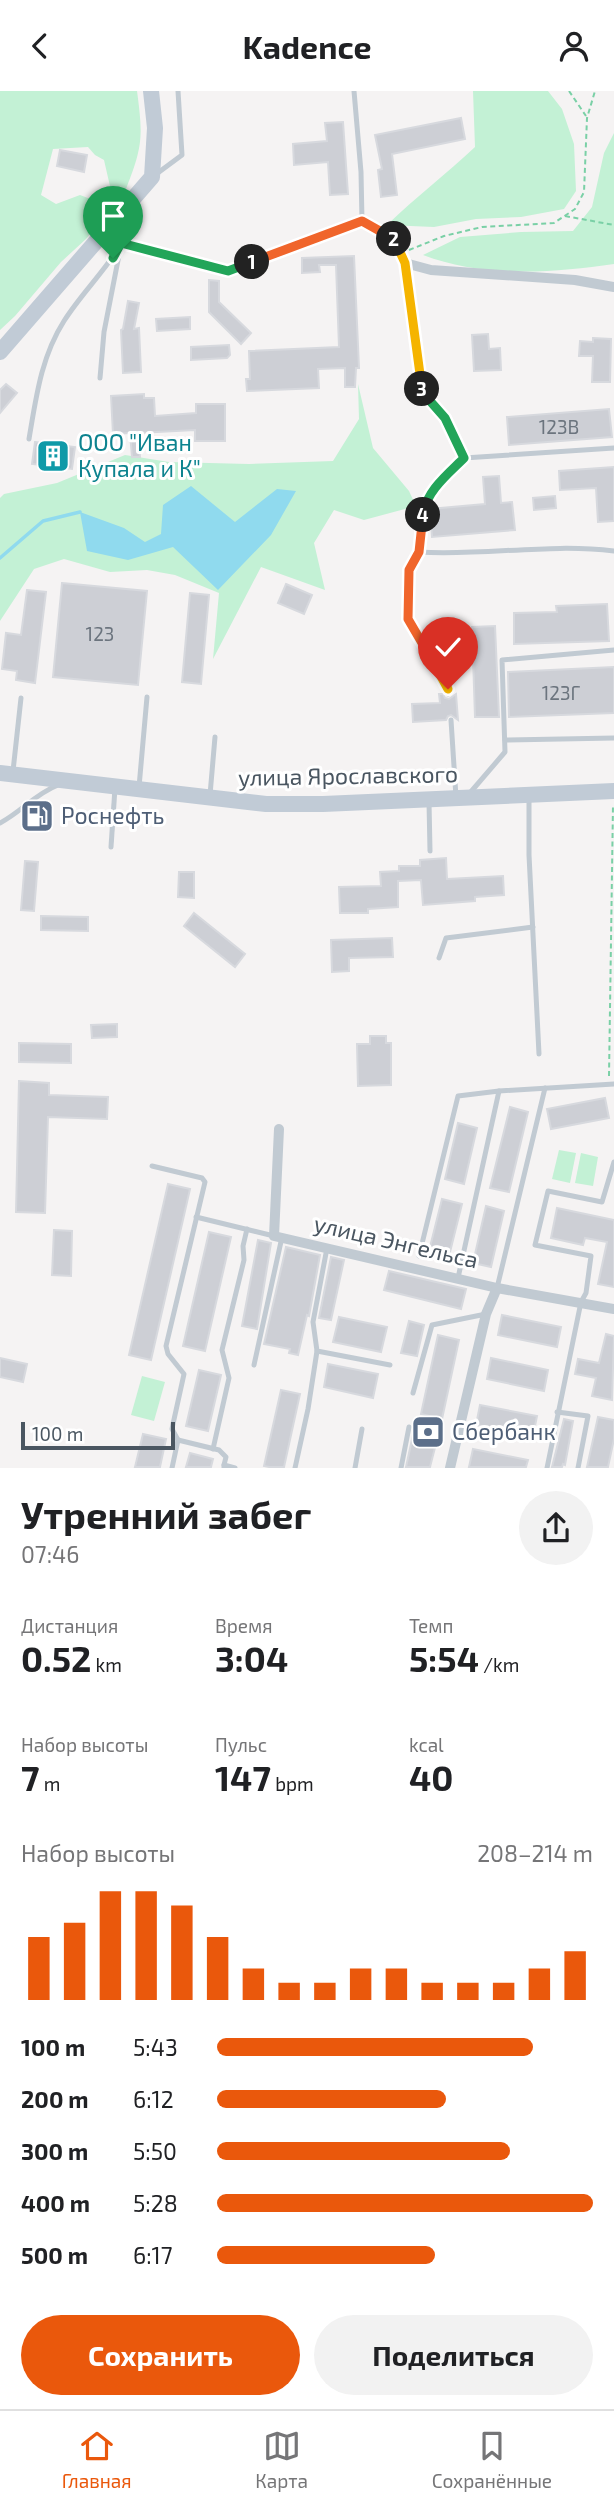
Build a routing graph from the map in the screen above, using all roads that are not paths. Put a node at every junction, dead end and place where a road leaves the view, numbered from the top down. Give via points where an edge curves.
1 (151, 91) edge
2 (178, 91) edge
3 (354, 91) edge
4 (152, 177) junction
5 (362, 221) junction
6 (106, 232) junction
7 (121, 243) junction
8 (403, 258) junction
9 (614, 287) edge
10 (0, 352) edge
11 (100, 378) dead end
12 (29, 439) dead end
13 (614, 448) edge
14 (464, 458) junction
15 (614, 551) edge
16 (419, 552) junction
17 (614, 650) edge
18 (448, 694) dead end
19 (147, 697) dead end
20 (21, 698) dead end
21 (451, 720) dead end
22 (215, 737) dead end
23 (614, 737) edge
24 (505, 740) junction
25 (6, 774) edge
26 (66, 782) junction
27 (115, 788) junction
28 (139, 790) junction
29 (614, 790) edge
30 (530, 794) junction
31 (210, 798) junction
32 (461, 798) junction
33 (428, 799) junction
34 (0, 824) edge
35 (111, 847) dead end
36 (430, 852) dead end
37 (533, 927) junction
38 (439, 958) dead end
39 (539, 1054) dead end
40 (611, 1084) edge
41 (545, 1088) junction
42 (499, 1091) junction
43 (279, 1129) dead end
44 (614, 1162) edge
45 (152, 1166) dead end
46 (196, 1217) junction
47 (247, 1229) junction
48 (278, 1236) junction
49 (328, 1247) junction
50 (419, 1256) dead end
51 (458, 1278) junction
52 (497, 1288) junction
53 (581, 1302) junction
54 (614, 1309) edge
55 (486, 1314) junction
56 (317, 1351) junction
57 (254, 1365) dead end
58 (390, 1365) dead end
59 (413, 1393) dead end
60 (557, 1412) junction
61 (409, 1427) dead end
62 (362, 1429) dead end
63 (178, 1440) junction
64 (213, 1449) junction
65 (224, 1466) edge
66 (172, 1468) edge
67 (236, 1468) edge
68 (295, 1468) edge
69 (355, 1468) edge
70 (401, 1468) edge
71 (450, 1468) edge
72 (547, 1468) edge
73 (578, 1468) edge

1 - 4 street via 155,128
2 - 4 lane via 182,155
3 - 5 lane
4 - 6 street
5 - 7 street via 228,271
5 - 8 street via 393,239
6 - 7 street
6 - 10 street
7 - 11 lane
7 - 12 lane via 64,322 42,368
8 - 9 street via 431,270
8 - 14 lane via 423,393 445,418
13 - 14 lane
14 - 16 lane via 437,484 424,509
15 - 16 lane
16 - 18 lane via 409,570 408,619
17 - 24 lane via 502,660
19 - 28 lane
20 - 25 lane
21 - 32 lane
22 - 31 lane
23 - 24 lane
24 - 32 lane via 505,752
25 - 26 street, улица Ярославского
26 - 27 street, улица Ярославского
26 - 34 lane via 47,789
27 - 28 street, улица Ярославского
27 - 35 lane
28 - 31 street, улица Ярославского
29 - 30 street, улица Ярославского
30 - 32 street, улица Ярославского
30 - 37 lane
31 - 33 street, улица Ярославского via 266,804
32 - 33 street, улица Ярославского
33 - 36 lane
37 - 38 lane via 446,938
37 - 39 lane
40 - 41 lane
41 - 42 lane
41 - 52 lane
42 - 50 lane via 458,1096
42 - 51 lane
43 - 48 street
44 - 53 lane via 602,1202 548,1191 535,1245 591,1256
45 - 46 lane via 204,1180
46 - 47 lane
46 - 63 lane via 166,1346 184,1374 172,1429
47 - 48 lane
47 - 64 lane via 222,1350 229,1378
48 - 49 street, улица Энгельса
48 - 57 lane
49 - 51 street, улица Энгельса
49 - 56 lane via 313,1322
51 - 52 street, улица Энгельса
52 - 53 street, улица Энгельса
52 - 55 street
53 - 54 street, улица Энгельса
53 - 60 lane
55 - 59 lane via 432,1325
55 - 71 street
56 - 58 lane
56 - 68 lane
60 - 72 lane
60 - 73 lane via 588,1416
61 - 70 lane
62 - 69 lane
63 - 64 lane
63 - 66 lane
64 - 65 lane via 226,1457
65 - 67 lane

